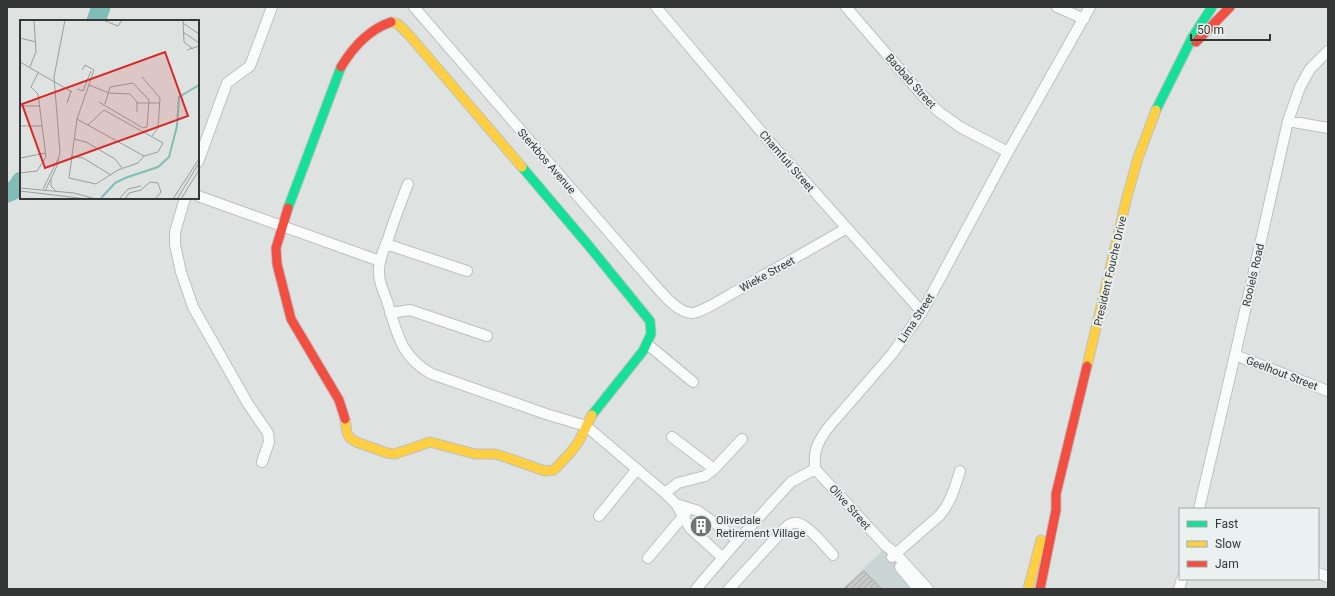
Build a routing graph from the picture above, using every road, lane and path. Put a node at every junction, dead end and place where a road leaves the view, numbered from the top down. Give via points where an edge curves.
1 (272, 7) edge
2 (414, 7) edge
3 (656, 7) edge
4 (846, 7) edge
5 (1057, 7) edge
6 (1090, 7) edge
7 (1212, 7) edge
8 (1230, 7) edge
9 (1084, 19) junction
10 (1328, 51) edge
11 (1185, 54) junction
12 (1288, 121) junction
13 (1328, 128) edge
14 (1008, 152) junction
15 (199, 159) edge
16 (408, 184) dead end
17 (199, 196) edge
18 (185, 199) edge
19 (282, 227) junction
20 (847, 228) junction
21 (386, 244) junction
22 (380, 262) junction
23 (467, 272) dead end
24 (685, 311) joint
25 (922, 312) junction
26 (390, 313) junction
27 (488, 336) dead end
28 (647, 344) junction
29 (1235, 355) junction
30 (693, 382) dead end
31 (1328, 392) edge
32 (586, 426) junction
33 (672, 437) dead end
34 (742, 438) dead end
35 (262, 462) dead end
36 (816, 468) junction
37 (637, 469) junction
38 (714, 469) junction
39 (960, 471) dead end
40 (665, 493) junction
41 (1056, 494) junction
42 (676, 504) junction
43 (689, 508) junction
44 (1199, 508) edge
45 (599, 516) dead end
46 (683, 516) junction
47 (738, 540) junction
48 (834, 555) dead end
49 (894, 555) junction
50 (648, 558) dead end
51 (723, 558) junction
52 (700, 588) edge
53 (729, 589) edge
54 (918, 589) edge
55 (928, 589) edge
56 (1028, 589) edge
57 (1040, 589) edge

1 - 15 street via 250,66 227,83
2 - 24 street, Sterkbos Avenue via 652,283 673,304
3 - 20 street, Chamfuti Street via 769,141
4 - 14 street, Baobab Street via 938,111 960,127
5 - 9 street
6 - 9 street, Lima Street
7 - 11 street, President Fouche Drive
8 - 11 street, President Fouche Drive
9 - 14 street, Lima Street
10 - 12 street, Rooiels Road via 1310,69 1300,87
11 - 41 street, President Fouche Drive via 1151,121 1138,158
12 - 13 street
12 - 29 street, Rooiels Road
14 - 25 street, Lima Street
16 - 21 street
17 - 19 street
18 - 35 street via 175,232 181,272 193,307 248,404 268,433 270,442
19 - 22 street
19 - 28 street via 292,195 348,54 374,29 391,22 398,24 584,240 650,321 651,334
19 - 32 street via 276,248 277,264 291,319 339,400 345,416 347,433 356,442 395,454 430,442 437,443 475,454 502,456 549,471 554,470 571,452 580,441
20 - 24 street, Wieke Street via 719,301 696,312
20 - 25 street, Chamfuti Street
21 - 22 street
21 - 23 street
22 - 26 street via 380,279
25 - 36 street, Lima Street via 892,354 827,429 818,443 814,456
26 - 27 street via 410,310
26 - 32 street via 404,348 420,367 432,374
28 - 30 street
28 - 32 street via 594,411
29 - 31 street, Geelhout Street
29 - 44 street, Rooiels Road
32 - 37 street
33 - 38 street
34 - 38 street
36 - 47 street via 791,482
36 - 49 street, Olive Street
37 - 40 street
37 - 45 street
38 - 40 street via 705,476 678,482
39 - 49 street via 946,508
40 - 42 street
41 - 56 street, President Fouche Drive
41 - 57 street, President Fouche Drive via 1056,510
42 - 43 street
42 - 46 street
43 - 46 street
43 - 47 street via 698,511
46 - 50 street
46 - 51 street via 690,528
47 - 51 street
48 - 53 street via 807,528 798,522 792,523
49 - 54 street, Olive Street
49 - 55 street, Olive Street
51 - 52 street

